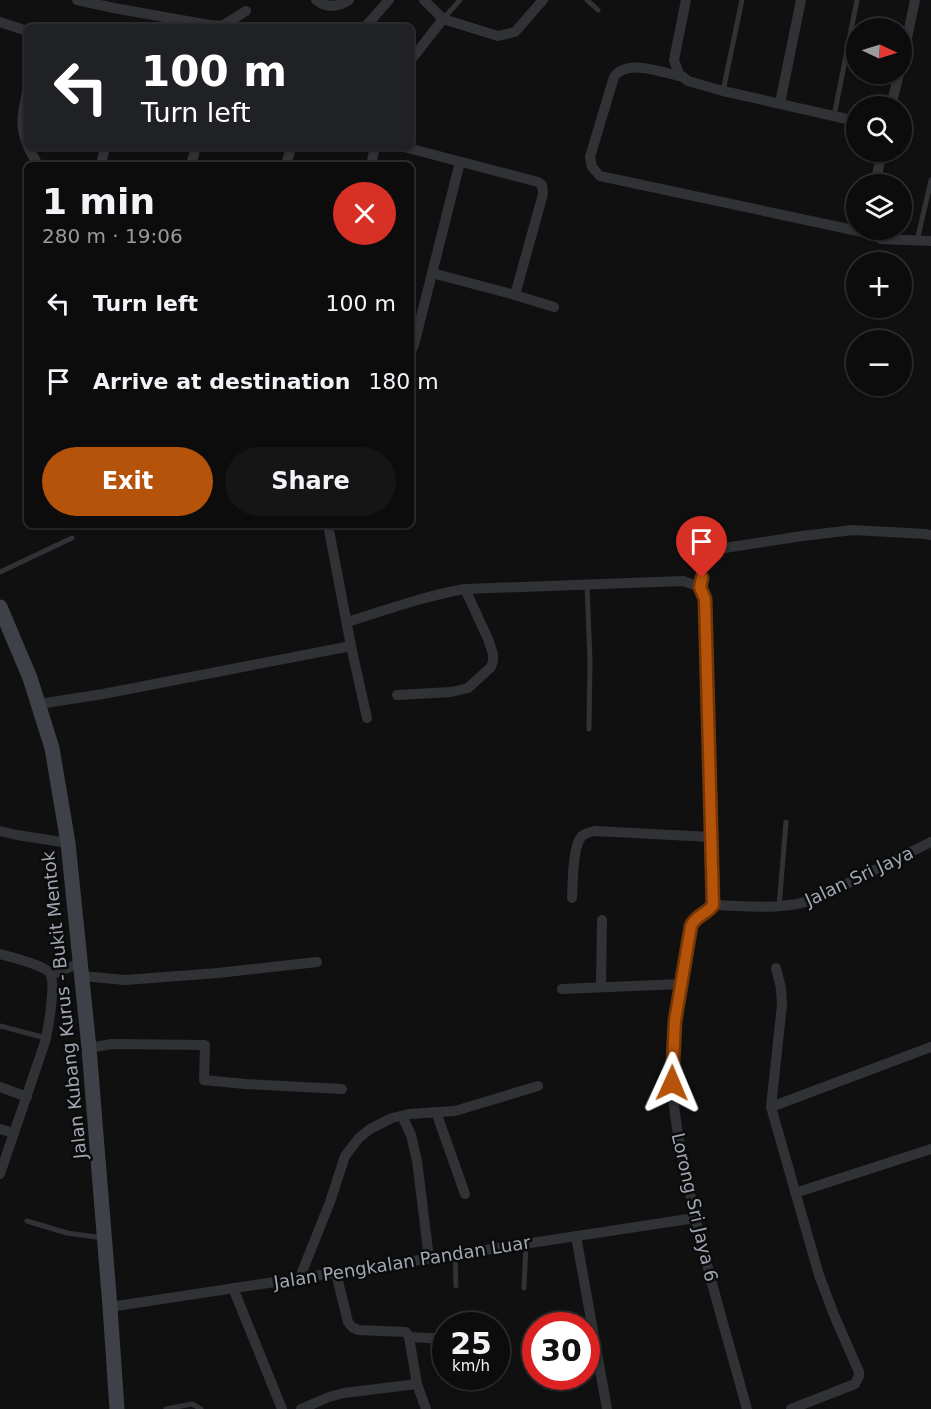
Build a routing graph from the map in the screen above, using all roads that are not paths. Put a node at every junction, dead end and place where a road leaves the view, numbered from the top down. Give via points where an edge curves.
1 (77, 0) edge
2 (316, 0) edge
3 (349, 0) edge
4 (389, 0) edge
5 (424, 0) edge
6 (460, 0) edge
7 (543, 0) edge
8 (587, 0) edge
9 (686, 0) edge
10 (742, 0) edge
11 (801, 0) edge
12 (857, 0) edge
13 (915, 0) edge
14 (118, 4) edge
15 (598, 10) dead end
16 (246, 11) dead end
17 (911, 18) edge
18 (443, 19) junction
19 (0, 22) edge
20 (205, 24) edge
21 (225, 24) edge
22 (368, 24) edge
23 (24, 30) edge
24 (414, 56) edge
25 (683, 77) junction
26 (723, 91) junction
27 (780, 103) junction
28 (24, 105) edge
29 (834, 116) junction
30 (846, 119) edge
31 (24, 135) edge
32 (414, 150) edge
33 (460, 162) junction
34 (931, 180) edge
35 (846, 227) edge
36 (899, 240) edge
37 (917, 241) junction
38 (931, 241) edge
39 (432, 273) junction
40 (515, 295) junction
41 (554, 307) dead end
42 (414, 345) edge
43 (329, 528) edge
44 (931, 535) edge
45 (72, 538) dead end
46 (0, 573) edge
47 (701, 583) junction
48 (587, 585) junction
49 (465, 590) junction
50 (1, 613) edge
51 (347, 622) junction
52 (351, 646) junction
53 (397, 695) dead end
54 (38, 701) junction
55 (367, 718) dead end
56 (589, 729) dead end
57 (786, 822) dead end
58 (0, 831) edge
59 (711, 837) junction
60 (931, 842) edge
61 (68, 843) junction
62 (572, 898) dead end
63 (713, 905) junction
64 (779, 907) junction
65 (602, 920) dead end
66 (0, 954) edge
67 (317, 962) dead end
68 (776, 968) dead end
69 (81, 969) junction
70 (51, 975) junction
71 (681, 984) junction
72 (602, 987) junction
73 (562, 989) dead end
74 (0, 1026) edge
75 (46, 1038) junction
76 (931, 1047) edge
77 (89, 1048) junction
78 (538, 1086) dead end
79 (0, 1088) edge
80 (342, 1089) dead end
81 (27, 1097) junction
82 (771, 1107) junction
83 (436, 1112) junction
84 (402, 1116) junction
85 (0, 1129) edge
86 (14, 1133) junction
87 (931, 1149) edge
88 (0, 1174) edge
89 (795, 1193) junction
90 (465, 1194) dead end
91 (695, 1218) junction
92 (27, 1221) dead end
93 (576, 1236) junction
94 (105, 1238) junction
95 (526, 1244) junction
96 (455, 1254) junction
97 (429, 1258) junction
98 (336, 1272) junction
99 (300, 1277) junction
100 (456, 1286) dead end
101 (232, 1288) junction
102 (524, 1288) dead end
103 (110, 1307) junction
104 (410, 1337) junction
105 (432, 1338) edge
106 (417, 1384) junction
107 (794, 1408) edge
108 (117, 1409) edge
109 (166, 1409) edge
110 (201, 1409) edge
111 (282, 1409) edge
112 (300, 1409) edge
113 (426, 1409) edge
114 (607, 1409) edge
115 (747, 1409) edge

1 - 14 street
2 - 3 street via 338,6
4 - 22 street
5 - 18 street
6 - 18 lane
7 - 18 street via 515,32 498,36
8 - 15 lane
9 - 25 street via 674,60
10 - 26 lane
11 - 27 street
12 - 29 lane
13 - 17 street
14 - 20 street
16 - 21 street
18 - 24 street
19 - 23 street
25 - 26 street
25 - 35 street via 639,67 617,72 590,157 600,176
26 - 27 street
27 - 29 street
28 - 31 street
29 - 30 street
32 - 33 street
33 - 39 street
33 - 40 street via 538,182 544,189
34 - 37 lane
36 - 37 street
37 - 38 street
39 - 40 street
39 - 42 street
40 - 41 street
43 - 51 street
44 - 47 street via 853,530 718,549 708,552 702,563
45 - 46 lane
47 - 48 street
47 - 59 street via 705,599
48 - 49 street
48 - 56 lane
49 - 51 street via 437,594
49 - 53 street via 488,639 493,654 491,668 468,688
50 - 54 main road, Jalan Kubang Kurus - Bukit Mentok
51 - 52 street
52 - 54 street via 103,694
52 - 55 street
54 - 61 main road, Jalan Kubang Kurus - Bukit Mentok via 52,748
57 - 64 lane
58 - 61 street
59 - 62 street via 588,832 582,835 576,849
59 - 63 street
60 - 64 street, Jalan Sri Jaya via 818,898
61 - 69 main road, Jalan Kubang Kurus - Bukit Mentok
63 - 64 street, Jalan Sri Jaya
63 - 71 street, Lorong Sri Jaya 6 via 693,920
65 - 72 street
66 - 70 street via 42,967
67 - 69 street via 125,980
68 - 82 street via 782,1005
69 - 70 street
69 - 77 main road, Jalan Kubang Kurus - Bukit Mentok
70 - 75 street
71 - 72 street
71 - 91 street, Lorong Sri Jaya 6 via 672,1083
72 - 73 street
74 - 75 lane
75 - 81 street
76 - 82 street
77 - 80 street via 112,1044 205,1045 204,1080
77 - 94 main road, Jalan Kubang Kurus - Bukit Mentok
78 - 83 street via 455,1111
79 - 81 street
81 - 86 street
82 - 89 street
83 - 84 street
83 - 90 street
84 - 97 street via 417,1161
84 - 99 street via 370,1129 345,1156
85 - 86 street
86 - 88 street
87 - 89 street
89 - 107 street via 826,1297 859,1376 855,1384
91 - 93 street, Jalan Pengkalan Pandan Luar
91 - 115 street, Lorong Sri Jaya 6
92 - 94 lane via 67,1233
93 - 95 street, Jalan Pengkalan Pandan Luar
93 - 114 street
94 - 103 main road, Jalan Kubang Kurus - Bukit Mentok
95 - 96 street, Jalan Pengkalan Pandan Luar
95 - 102 lane
96 - 97 street, Jalan Pengkalan Pandan Luar
96 - 100 lane
97 - 98 street, Jalan Pengkalan Pandan Luar
98 - 99 street, Jalan Pengkalan Pandan Luar
98 - 104 street via 352,1327 406,1332
99 - 101 street, Jalan Pengkalan Pandan Luar
101 - 103 street, Jalan Pengkalan Pandan Luar
101 - 111 street
103 - 108 main road, Jalan Kubang Kurus - Bukit Mentok
104 - 105 street
104 - 106 street
106 - 112 street via 344,1393
106 - 113 street
109 - 110 lane via 192,1404

